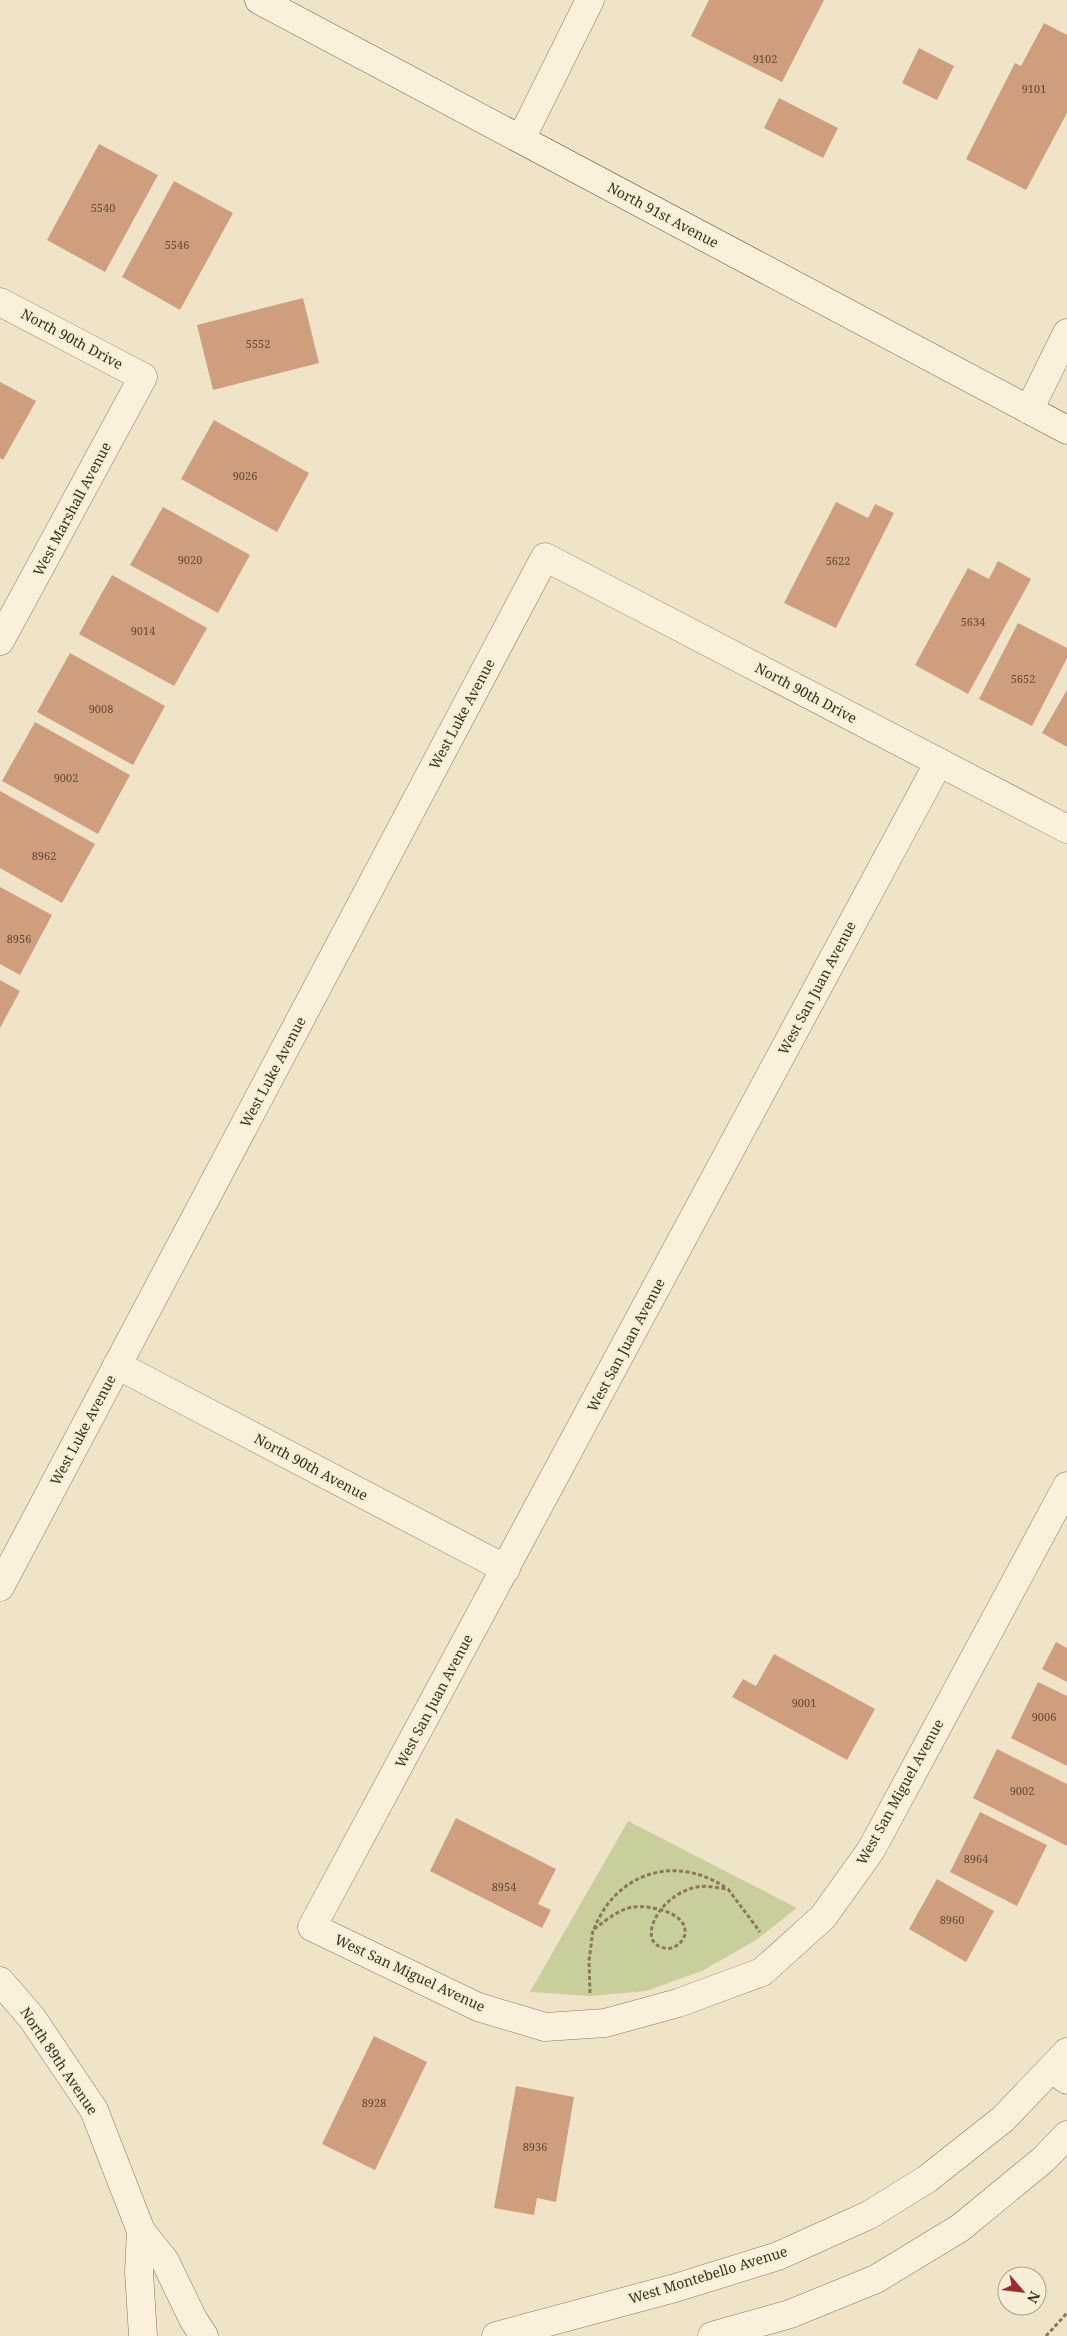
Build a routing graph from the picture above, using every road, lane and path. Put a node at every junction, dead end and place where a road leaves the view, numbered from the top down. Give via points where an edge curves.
1 (259, 0) edge
2 (590, 0) edge
3 (520, 139) junction
4 (0, 302) edge
5 (1067, 333) edge
6 (143, 376) joint
7 (1029, 410) junction
8 (1067, 430) edge
9 (545, 556) joint
10 (0, 641) edge
11 (939, 762) junction
12 (1067, 829) edge
13 (117, 1365) junction
14 (1067, 1486) edge
15 (506, 1569) junction
16 (0, 1587) edge
17 (728, 1889) junction
18 (660, 1910) junction
19 (312, 1927) joint
20 (593, 1930) junction
21 (779, 1956) junction
22 (0, 1981) edge
23 (594, 2024) junction
24 (1062, 2067) edge
25 (1067, 2135) edge
26 (141, 2231) junction
27 (1067, 2313) edge
28 (143, 2336) edge
29 (204, 2336) edge
30 (496, 2336) edge
31 (712, 2336) edge
32 (1046, 2336) edge

1 - 3 street, North 91st Avenue
2 - 3 street
3 - 7 street, North 91st Avenue
4 - 6 street, North 90th Drive
5 - 7 street
6 - 10 street, West Marshall Avenue
7 - 8 street, North 91st Avenue
9 - 11 street, North 90th Drive
9 - 13 street, West Luke Avenue
11 - 12 street, North 90th Drive
11 - 15 street, West San Juan Avenue
13 - 15 street, North 90th Avenue
13 - 16 street, West Luke Avenue
14 - 21 street, West San Miguel Avenue via 871,1850 823,1917
15 - 19 street, West San Juan Avenue
17 - 18 path via 697,1887 680,1893
17 - 20 path via 708,1878 689,1873 654,1872 620,1890 599,1915
17 - 21 path
18 - 18 path via 651,1933 653,1942 668,1949 684,1939 685,1931 674,1916
18 - 20 path via 632,1907
19 - 23 street, West San Miguel Avenue via 478,2007 545,2027
20 - 23 path via 589,1961
21 - 23 street, West San Miguel Avenue via 762,1972 678,2003
22 - 26 street, North 89th Avenue via 32,2018 94,2110
24 - 30 street, West Montebello Avenue via 927,2179 869,2215 778,2256 675,2288
25 - 31 street via 1044,2159 960,2228 876,2279 790,2314
26 - 28 street, North 89th Avenue via 138,2272
26 - 29 street, North 89th Avenue via 165,2261
27 - 32 path

